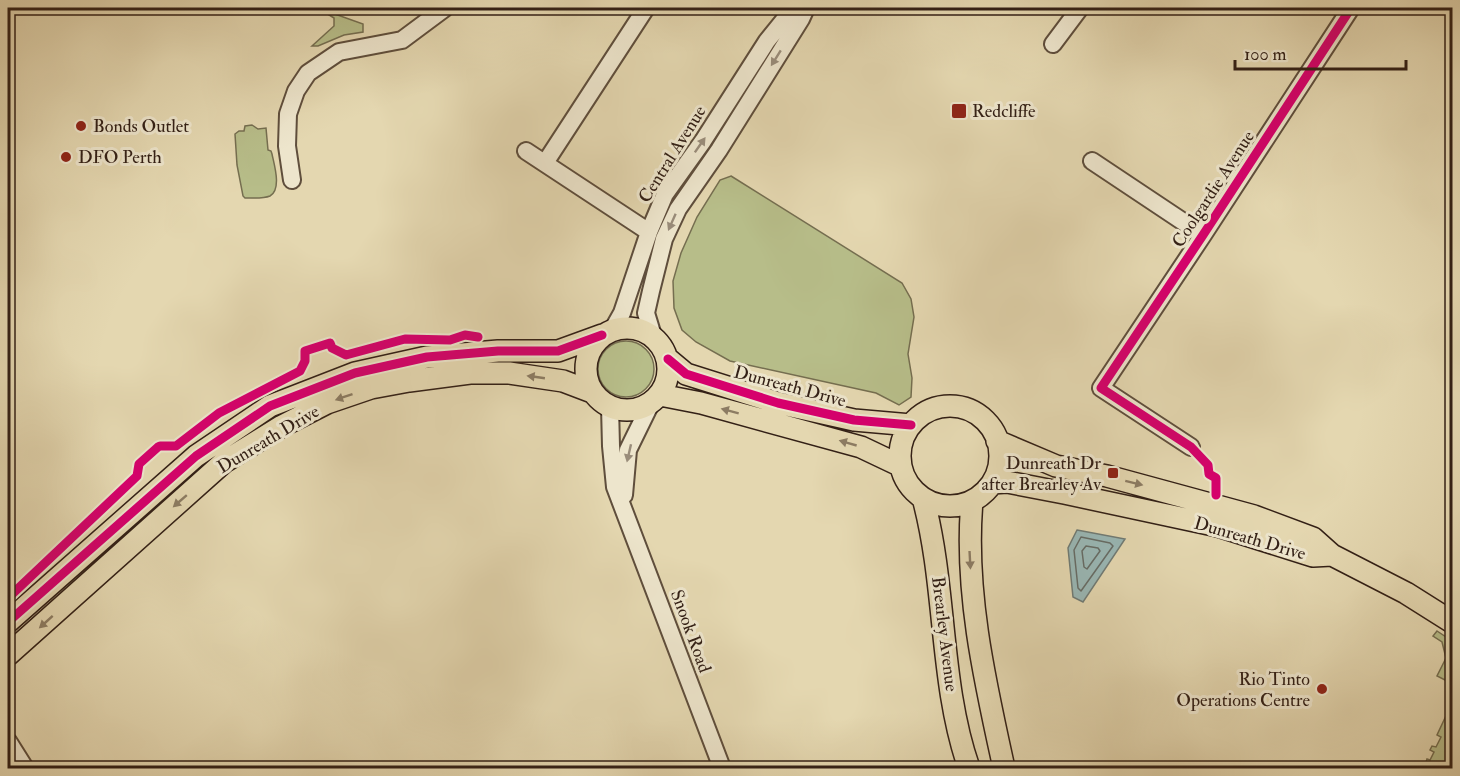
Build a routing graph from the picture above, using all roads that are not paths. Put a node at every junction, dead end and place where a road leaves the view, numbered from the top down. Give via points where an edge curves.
1 (445, 8) edge
2 (646, 8) edge
3 (1080, 8) edge
4 (1351, 8) edge
5 (798, 10) edge
6 (1053, 44) dead end
7 (526, 151) dead end
8 (1092, 160) dead end
9 (545, 163) junction
10 (292, 180) dead end
11 (649, 232) junction
12 (1203, 235) junction
13 (608, 332) junction
14 (653, 336) junction
15 (668, 359) junction
16 (592, 392) junction
17 (656, 399) junction
18 (610, 407) junction
19 (911, 425) junction
20 (997, 441) junction
21 (1191, 447) dead end
22 (902, 466) junction
23 (992, 483) junction
24 (923, 498) junction
25 (972, 501) junction
26 (624, 508) junction
27 (1332, 555) junction
28 (8, 622) edge
29 (1452, 622) edge
30 (8, 655) edge
31 (8, 741) edge
32 (8, 764) edge
33 (12, 768) edge
34 (25, 768) edge
35 (722, 768) edge
36 (969, 768) edge
37 (1004, 768) edge

1 - 10 street via 402,40 339,52 308,73 288,114
2 - 9 street
3 - 6 street
4 - 12 street, Coolgardie Avenue
11 -> 5 street, Central Avenue via 666,194 767,41
5 -> 14 street, Central Avenue via 718,150 678,209 664,239 646,313
7 - 9 street
8 - 12 street
9 - 11 street
11 - 13 street, Central Avenue via 632,287
12 - 21 street, Coolgardie Avenue via 1101,388
13 - 14 main road via 634,327
13 - 16 main road via 593,344 588,355 585,368
13 - 28 main road, Dunreath Drive via 558,351 427,357 356,373 270,406 196,456
14 - 15 main road
15 - 17 main road via 666,384
15 - 19 main road, Dunreath Drive via 686,374 778,403 854,420
16 - 18 main road
16 -> 30 main road, Dunreath Drive via 563,381 509,373 470,373 371,388 327,403 224,462
17 - 18 main road via 632,410
22 -> 17 main road via 861,447 701,403
17 -> 26 street, Snook Road via 628,450
18 - 26 street, Snook Road via 615,487
19 - 20 main road via 927,411 964,408 982,419
19 - 22 main road via 900,452
20 - 23 main road via 1000,455
20 -> 27 main road, Dunreath Drive via 1056,466 1254,516 1313,538
22 - 24 main road via 913,490
23 - 25 main road
23 - 27 main road, Dunreath Drive via 1064,493 1218,526 1313,556
24 - 25 main road via 939,505 956,506
24 - 36 main road, Brearley Avenue via 934,550 960,743
25 -> 37 main road, Brearley Avenue via 971,573 987,694
26 - 35 street, Snook Road
27 - 29 main road, Dunreath Drive
31 - 34 street
32 - 33 street

